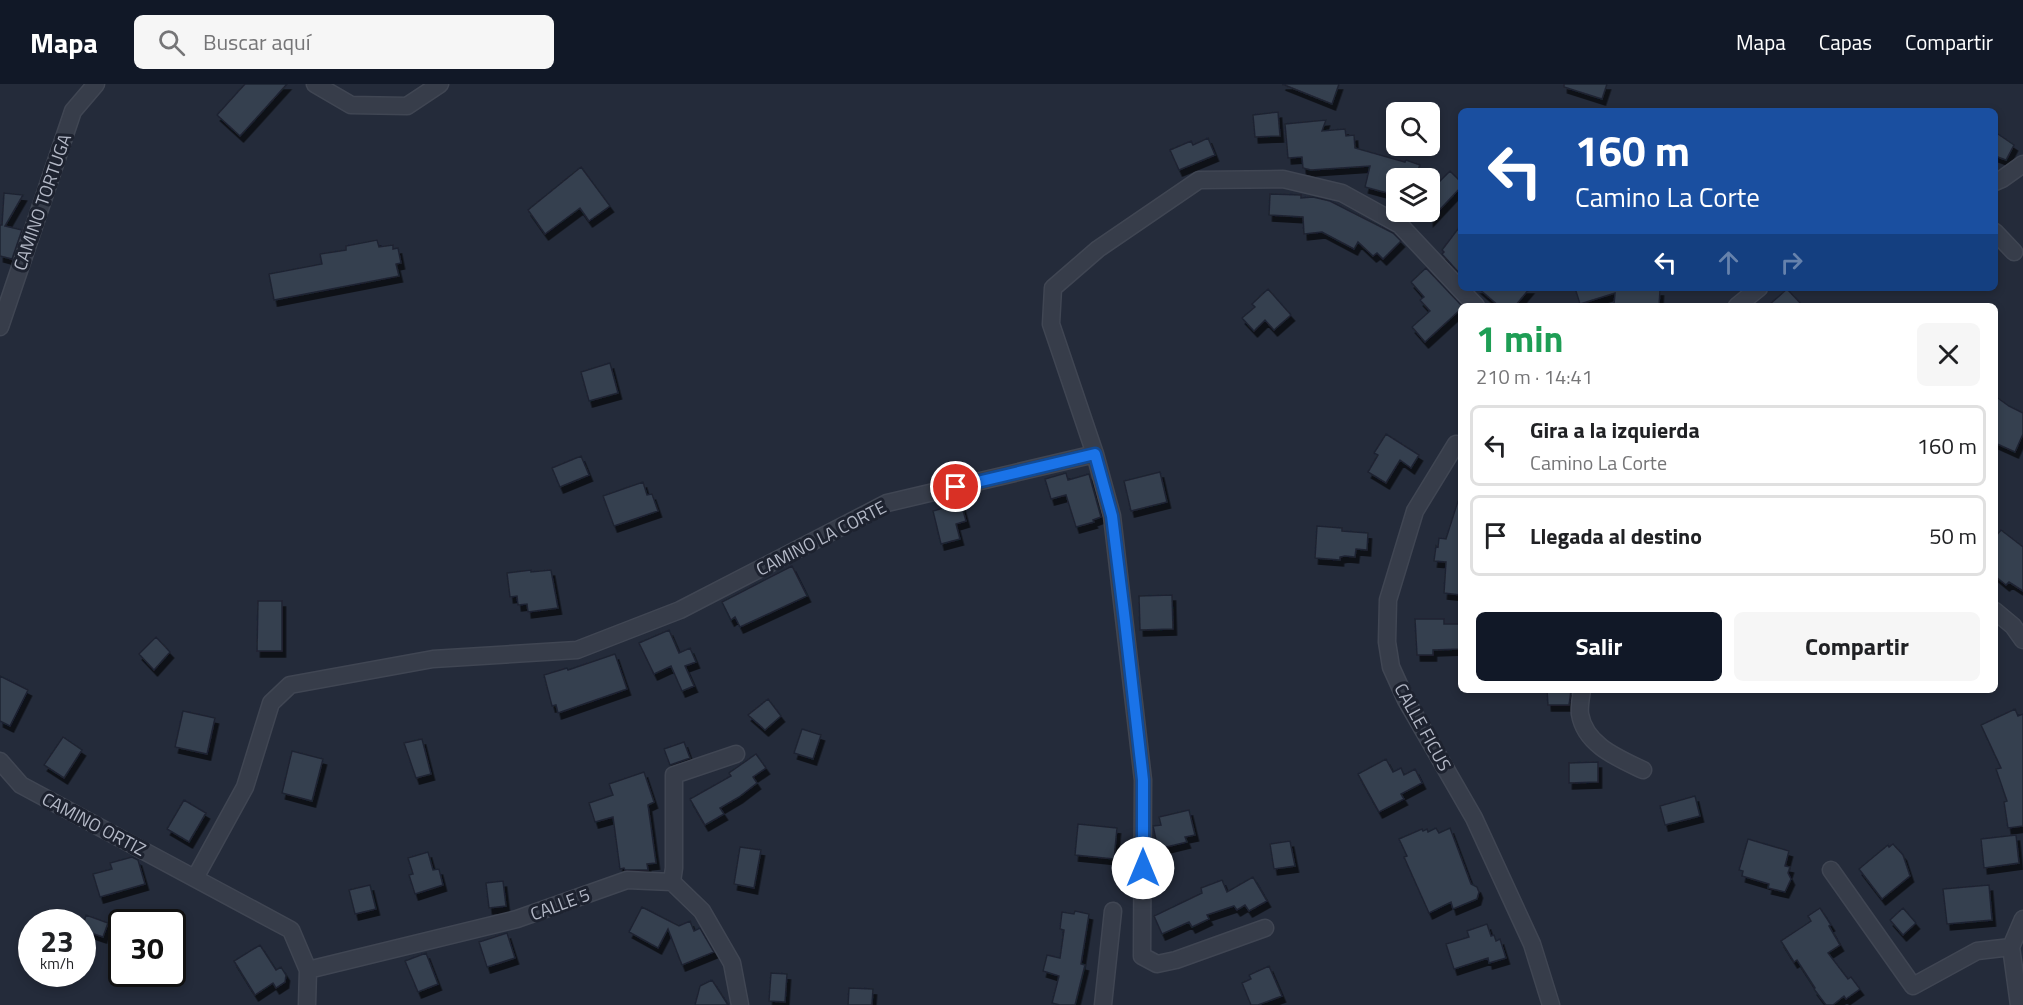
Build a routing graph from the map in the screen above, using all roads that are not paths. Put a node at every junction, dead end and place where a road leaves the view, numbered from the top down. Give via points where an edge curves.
1 (96, 84) edge
2 (315, 84) edge
3 (440, 84) edge
4 (2023, 164) edge
5 (1998, 180) edge
6 (1998, 235) edge
7 (2014, 252) dead end
8 (1458, 287) edge
9 (1462, 291) edge
10 (1755, 291) edge
11 (1473, 303) edge
12 (1741, 303) edge
13 (0, 327) edge
14 (1456, 444) dead end
15 (1095, 454) junction
16 (1998, 614) edge
17 (2023, 640) edge
18 (1582, 693) edge
19 (736, 754) dead end
20 (0, 761) edge
21 (1643, 770) dead end
22 (1831, 870) dead end
23 (195, 878) junction
24 (672, 882) junction
25 (1113, 911) dead end
26 (2023, 919) edge
27 (1265, 928) dead end
28 (2011, 947) junction
29 (308, 970) junction
30 (307, 1005) edge
31 (740, 1005) edge
32 (1103, 1005) edge
33 (1551, 1005) edge
34 (2019, 1005) edge

1 - 13 street, CAMINO TORTUGA via 73,111
2 - 3 street via 351,105 406,106
4 - 5 street
6 - 7 street
8 - 15 street via 1400,225 1342,193 1283,179 1199,180 1098,249 1053,288 1051,324
9 - 11 street
10 - 12 street
14 - 33 street, CALLE FICUS via 1415,511 1388,600 1391,667 1474,818 1532,944
15 - 23 street, CAMINO LA CORTE via 887,503 680,610 577,650 433,659 290,686 271,703 244,787
15 - 27 street via 1112,516 1143,780 1142,956 1157,964 1176,960
16 - 17 street
18 - 21 street via 1580,714 1589,737
19 - 24 street via 674,775
20 - 23 street, CAMINO ORTIZ via 21,785
22 - 28 street via 1913,986 1977,951
23 - 29 street via 291,930
24 - 29 street, CALLE 5 via 627,880 517,919
24 - 31 street via 702,911 732,963
25 - 32 street
26 - 28 street
28 - 34 street
29 - 30 street

